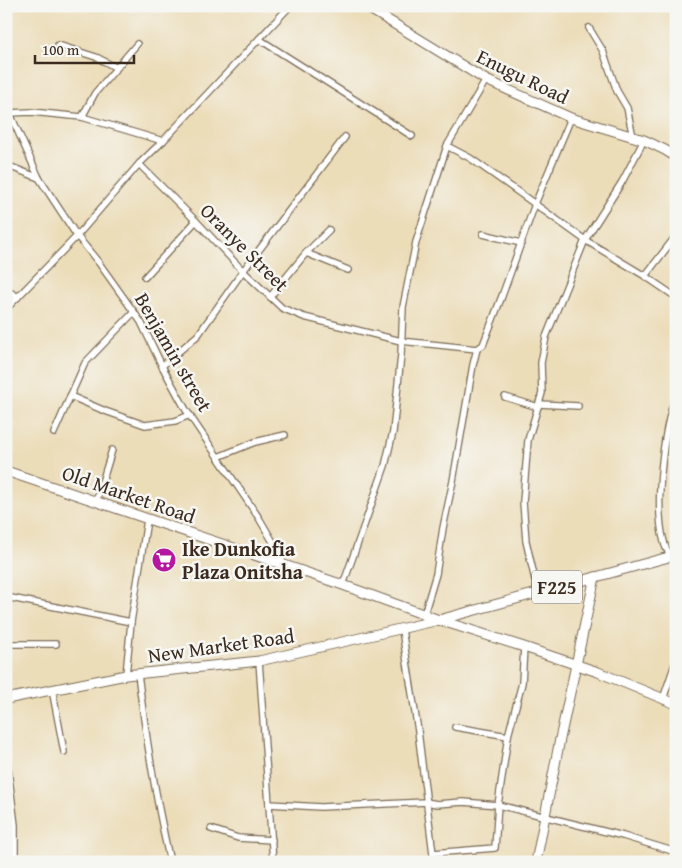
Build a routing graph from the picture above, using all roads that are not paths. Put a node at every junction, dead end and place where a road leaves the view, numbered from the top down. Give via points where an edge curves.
1 (290, 6) edge
2 (365, 6) edge
3 (589, 28) dead end
4 (259, 39) junction
5 (137, 44) dead end
6 (58, 45) dead end
7 (117, 68) junction
8 (486, 80) junction
9 (6, 105) edge
10 (10, 113) junction
11 (82, 116) junction
12 (571, 118) junction
13 (412, 136) dead end
14 (345, 137) dead end
15 (632, 137) junction
16 (644, 140) junction
17 (163, 141) junction
18 (447, 146) junction
19 (676, 157) edge
20 (139, 164) junction
21 (6, 165) edge
22 (39, 178) junction
23 (535, 204) junction
24 (196, 221) junction
25 (329, 230) dead end
26 (484, 234) dead end
27 (77, 236) junction
28 (676, 236) edge
29 (586, 240) junction
30 (521, 243) junction
31 (306, 254) junction
32 (348, 270) dead end
33 (242, 271) junction
34 (645, 276) junction
35 (145, 277) dead end
36 (6, 290) edge
37 (270, 296) junction
38 (18, 297) junction
39 (676, 297) edge
40 (6, 309) edge
41 (134, 312) junction
42 (402, 340) junction
43 (477, 349) junction
44 (162, 366) junction
45 (70, 396) junction
46 (676, 396) edge
47 (505, 397) dead end
48 (538, 406) junction
49 (578, 406) dead end
50 (190, 415) junction
51 (54, 433) dead end
52 (285, 435) dead end
53 (112, 450) dead end
54 (218, 457) junction
55 (6, 471) edge
56 (96, 502) junction
57 (147, 520) junction
58 (673, 556) edge
59 (284, 565) junction
60 (596, 576) junction
61 (343, 585) junction
62 (538, 593) junction
63 (6, 596) edge
64 (424, 614) junction
65 (439, 620) junction
66 (130, 622) junction
67 (402, 630) junction
68 (6, 644) edge
69 (56, 644) dead end
70 (524, 647) junction
71 (259, 661) junction
72 (676, 661) edge
73 (576, 665) junction
74 (138, 674) junction
75 (126, 675) junction
76 (52, 689) junction
77 (6, 699) edge
78 (663, 699) junction
79 (676, 704) edge
80 (455, 726) dead end
81 (508, 736) junction
82 (64, 752) dead end
83 (6, 754) edge
84 (426, 802) junction
85 (269, 804) junction
86 (498, 805) junction
87 (545, 817) junction
88 (211, 829) dead end
89 (272, 840) junction
90 (676, 852) edge
91 (433, 853) junction
92 (15, 862) edge
93 (170, 862) edge
94 (274, 862) edge
95 (434, 862) edge
96 (536, 862) edge

1 - 4 street
2 - 8 street, Enugu Road
3 - 15 street via 603,51 617,91 627,108
4 - 13 street
4 - 17 street
5 - 7 street
6 - 7 street via 96,57
7 - 11 street
8 - 12 street, Enugu Road
8 - 18 street
9 - 10 street, Benjamin street
10 - 11 street
10 - 22 street, Benjamin street
11 - 17 street
12 - 15 street, Enugu Road
12 - 23 street
14 - 33 street
15 - 16 street, Enugu Road
16 - 19 street, Enugu Road
16 - 29 street
17 - 20 street
18 - 23 street via 470,158
18 - 42 street via 416,242 403,307
20 - 24 street, Oranye Street
20 - 27 street
21 - 22 street
22 - 27 street, Benjamin street
23 - 29 street
23 - 30 street
24 - 33 street, Oranye Street
24 - 35 street
25 - 31 street
26 - 30 street
27 - 38 street
27 - 41 street, Benjamin street
28 - 34 street
29 - 34 street
29 - 48 street via 546,337 540,363 542,393
30 - 43 street via 482,345
31 - 32 street
31 - 37 street
33 - 37 street, Oranye Street
33 - 44 street via 198,335
34 - 39 street
36 - 38 street
37 - 42 street, Oranye Street via 282,308 304,317
38 - 40 street
41 - 44 street, Benjamin street
41 - 45 street via 85,363
42 - 43 street, Oranye Street
42 - 61 street via 385,466
43 - 64 street via 436,574
44 - 50 street, Benjamin street
45 - 50 street via 145,425 175,421
45 - 51 street
46 - 58 street via 666,427 660,496 664,543
47 - 48 street
48 - 49 street
48 - 62 street via 528,440 523,502 526,541
50 - 54 street, Benjamin street
52 - 54 street via 255,442
53 - 56 street
54 - 59 street, Benjamin street via 259,518
55 - 56 street, Old Market Road
56 - 57 street, Old Market Road
57 - 59 street, Old Market Road
57 - 66 street
58 - 60 street, F225
59 - 61 street, Old Market Road
60 - 62 street, F225
60 - 73 street
61 - 64 street, Old Market Road
62 - 65 street, F225
63 - 66 street
64 - 65 street, Old Market Road
65 - 67 street, New Market Road
65 - 70 street, Old Market Road
66 - 75 street
67 - 71 street, New Market Road
67 - 84 street
68 - 69 street
70 - 73 street, Old Market Road
70 - 81 street via 522,683
71 - 74 street, New Market Road
71 - 85 street
72 - 78 street
73 - 78 street, Old Market Road
73 - 87 street
74 - 75 street, New Market Road
74 - 93 street via 146,745
75 - 76 street, New Market Road
76 - 77 street, New Market Road
76 - 82 street
78 - 79 street, Old Market Road
80 - 81 street
81 - 86 street
83 - 92 street via 15,825
84 - 85 street via 321,807
84 - 86 street
84 - 91 street
85 - 89 street
86 - 87 street
86 - 91 street via 495,848
87 - 90 street
87 - 96 street
88 - 89 street via 238,838
89 - 94 street
91 - 95 street

